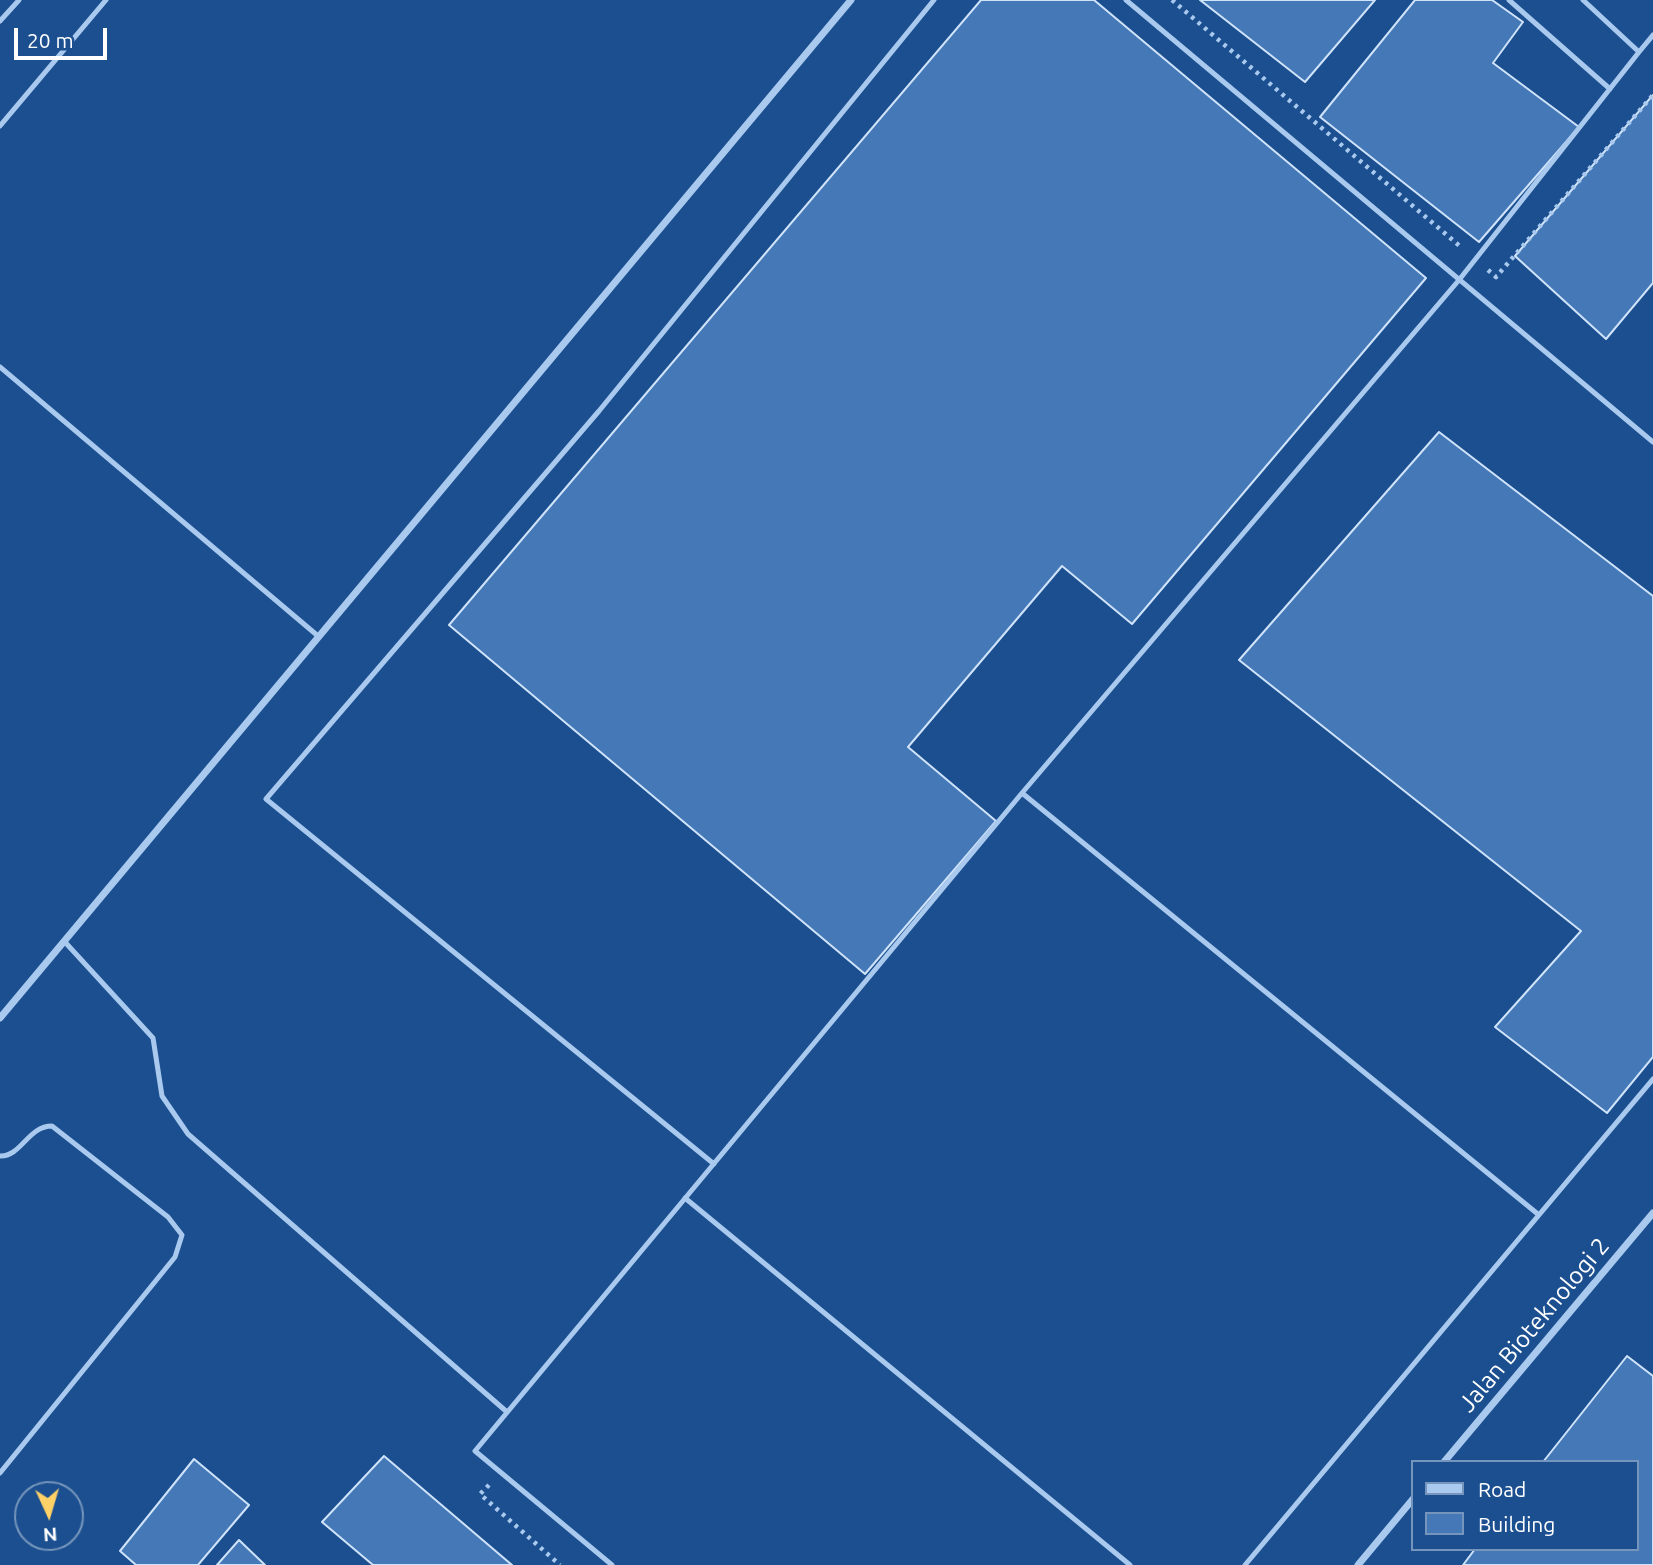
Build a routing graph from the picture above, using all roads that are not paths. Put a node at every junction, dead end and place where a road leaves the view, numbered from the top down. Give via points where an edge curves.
1 (19, 0) edge
2 (106, 0) edge
3 (851, 0) edge
4 (934, 0) edge
5 (1126, 0) edge
6 (1509, 0) edge
7 (1583, 0) edge
8 (0, 21) edge
9 (1653, 35) edge
10 (1639, 52) junction
11 (1610, 89) junction
12 (0, 126) edge
13 (1459, 281) junction
14 (0, 367) edge
15 (1653, 442) edge
16 (318, 636) junction
17 (1022, 793) junction
18 (64, 941) junction
19 (0, 1018) edge
20 (1653, 1079) edge
21 (0, 1156) edge
22 (714, 1164) junction
23 (685, 1198) junction
24 (1539, 1215) junction
25 (1652, 1215) edge
26 (508, 1412) junction
27 (1446, 1460) edge
28 (0, 1473) edge
29 (1412, 1500) edge
30 (612, 1565) edge
31 (1130, 1565) edge
32 (1244, 1565) edge
33 (1358, 1565) edge

1 - 8 lane
2 - 12 lane
3 - 16 street
4 - 22 lane via 599,411 265,799
5 - 13 lane
6 - 11 lane
7 - 10 lane
9 - 10 lane
10 - 11 lane
11 - 13 lane
13 - 15 lane
13 - 17 lane
14 - 16 lane
16 - 18 street
17 - 22 lane
17 - 24 lane
18 - 19 street
18 - 26 lane via 153,1038 162,1096 188,1133
20 - 24 lane
21 - 28 lane via 10,1154 34,1130 52,1126 168,1217 182,1235 175,1256
22 - 23 lane
23 - 26 lane
23 - 31 lane
24 - 32 lane
25 - 27 street, Jalan Bioteknologi 2
26 - 30 lane via 475,1451
29 - 33 street

